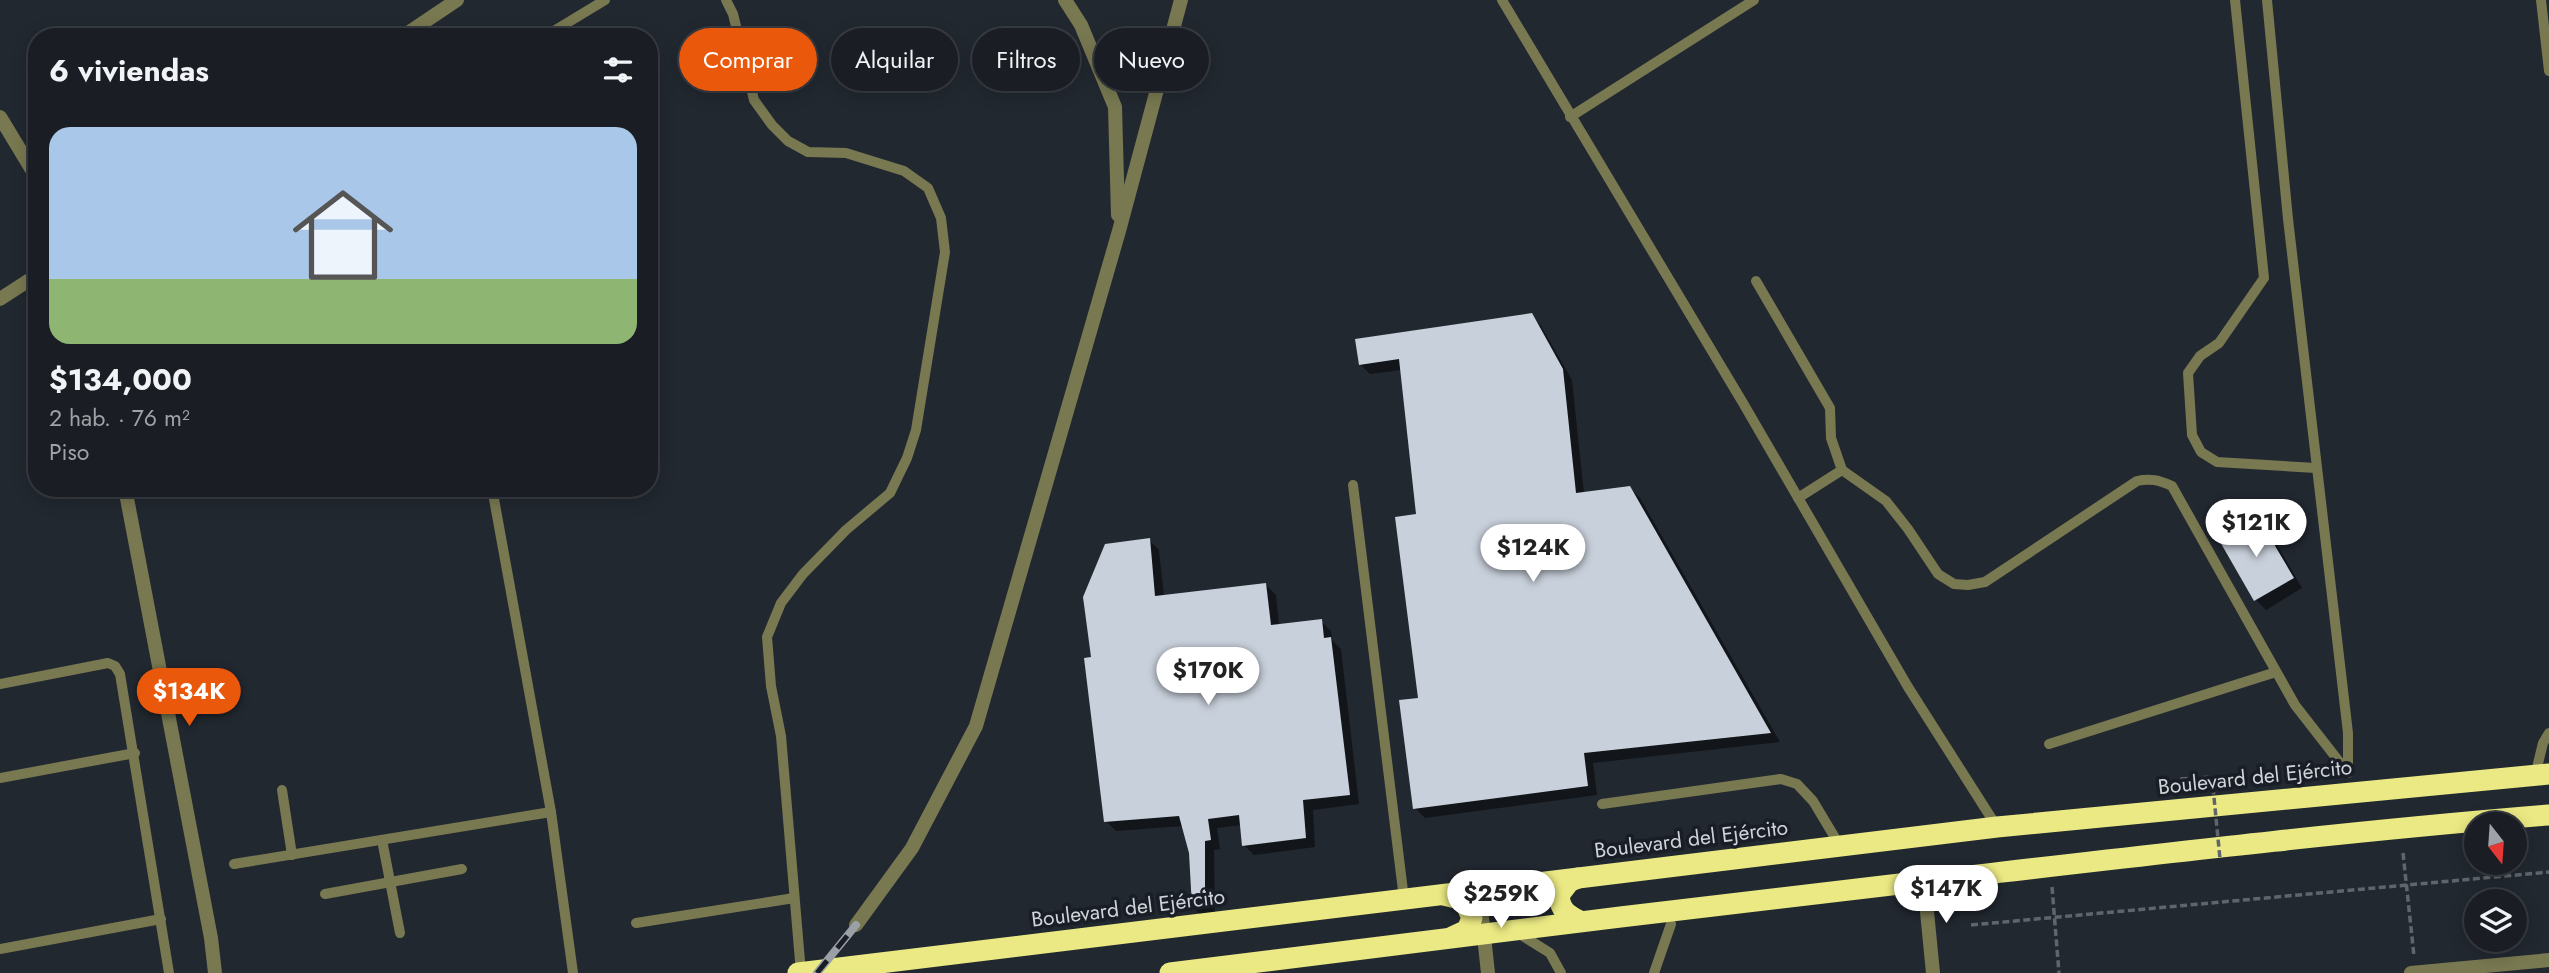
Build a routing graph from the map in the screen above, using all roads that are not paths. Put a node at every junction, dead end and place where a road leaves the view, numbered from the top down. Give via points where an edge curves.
1 (457, 0) edge
2 (605, 0) edge
3 (726, 0) edge
4 (1065, 0) edge
5 (1181, 0) edge
6 (1502, 0) edge
7 (1754, 0) edge
8 (2235, 0) edge
9 (2267, 0) edge
10 (2541, 0) edge
11 (415, 28) edge
12 (559, 28) edge
13 (2549, 71) edge
14 (0, 117) edge
15 (1570, 117) junction
16 (28, 163) edge
17 (1119, 231) junction
18 (28, 281) edge
19 (1756, 281) dead end
20 (0, 299) edge
21 (2316, 468) junction
22 (1842, 470) junction
23 (1353, 485) dead end
24 (127, 497) edge
25 (494, 497) edge
26 (1798, 498) junction
27 (2276, 672) junction
28 (0, 684) edge
29 (2549, 733) edge
30 (2049, 744) dead end
31 (135, 754) junction
32 (2542, 775) edge
33 (0, 778) edge
34 (2349, 782) junction
35 (282, 790) dead end
36 (1602, 804) dead end
37 (551, 813) junction
38 (2549, 815) edge
39 (1997, 827) junction
40 (382, 840) junction
41 (1840, 846) junction
42 (292, 855) junction
43 (234, 864) dead end
44 (462, 869) dead end
45 (1578, 877) junction
46 (1924, 881) junction
47 (390, 882) junction
48 (1479, 890) junction
49 (325, 894) dead end
50 (1443, 895) junction
51 (794, 898) junction
52 (1404, 899) junction
53 (160, 919) junction
54 (1580, 921) junction
55 (636, 923) dead end
56 (1671, 924) dead end
57 (856, 925) dead end
58 (1513, 930) junction
59 (400, 933) dead end
60 (1484, 934) junction
61 (1450, 938) junction
62 (0, 949) edge
63 (2549, 960) edge
64 (169, 973) edge
65 (215, 973) edge
66 (573, 973) edge
67 (799, 973) edge
68 (1170, 973) edge
69 (1488, 973) edge
70 (1561, 973) edge
71 (1654, 973) edge
72 (1933, 973) edge
73 (2413, 973) edge

1 - 11 street
2 - 12 lane
3 - 51 lane via 754,100 772,125 808,152 846,153 904,171 928,188 941,218 945,252 916,430 907,458 890,493 846,530 780,603 767,637 781,736
4 - 17 street via 1082,25 1115,107
5 - 17 street
6 - 15 lane
7 - 15 lane
8 - 21 lane via 2264,278 2219,344 2200,356 2188,373 2192,435 2201,452 2217,462
9 - 21 lane
10 - 13 lane
14 - 16 street
15 - 26 lane
17 - 57 street via 976,726 912,848
18 - 20 street
19 - 22 lane via 1830,408 1831,438
21 - 34 lane via 2348,733
22 - 26 lane
22 - 27 lane via 1886,501 1938,574 1954,584 1968,585 1985,582 2137,481 2149,478 2172,486
23 - 52 lane
24 - 65 street
25 - 37 lane
26 - 39 lane
27 - 30 lane
27 - 34 lane
28 - 31 lane via 108,663 115,666 121,674
29 - 32 lane via 2543,743
31 - 33 lane
31 - 53 lane
32 - 34 highway, Boulevard del Ejército
34 - 39 highway, Boulevard del Ejército
35 - 42 lane
36 - 41 lane via 1781,779 1797,784 1813,801
37 - 40 lane
37 - 66 lane
38 - 46 highway via 2198,848
39 - 41 highway, Boulevard del Ejército
40 - 42 lane
40 - 47 lane
41 - 45 highway, Boulevard del Ejército
42 - 43 lane
44 - 47 lane
45 - 48 highway, Boulevard del Ejército
45 - 54 highway via 1559,895 1564,912
46 - 54 highway
46 - 72 street
47 - 49 lane
47 - 59 lane
48 - 50 highway, Boulevard del Ejército
48 - 60 street
50 - 52 highway, Boulevard del Ejército
50 - 61 highway via 1464,900 1472,918 1466,930
51 - 55 lane
51 - 67 lane
52 - 67 highway, Boulevard del Ejército
53 - 62 lane
53 - 64 lane
54 - 58 highway
56 - 71 lane
58 - 60 highway
58 - 70 lane via 1550,953
60 - 61 highway
60 - 69 street
61 - 68 highway
63 - 73 street

